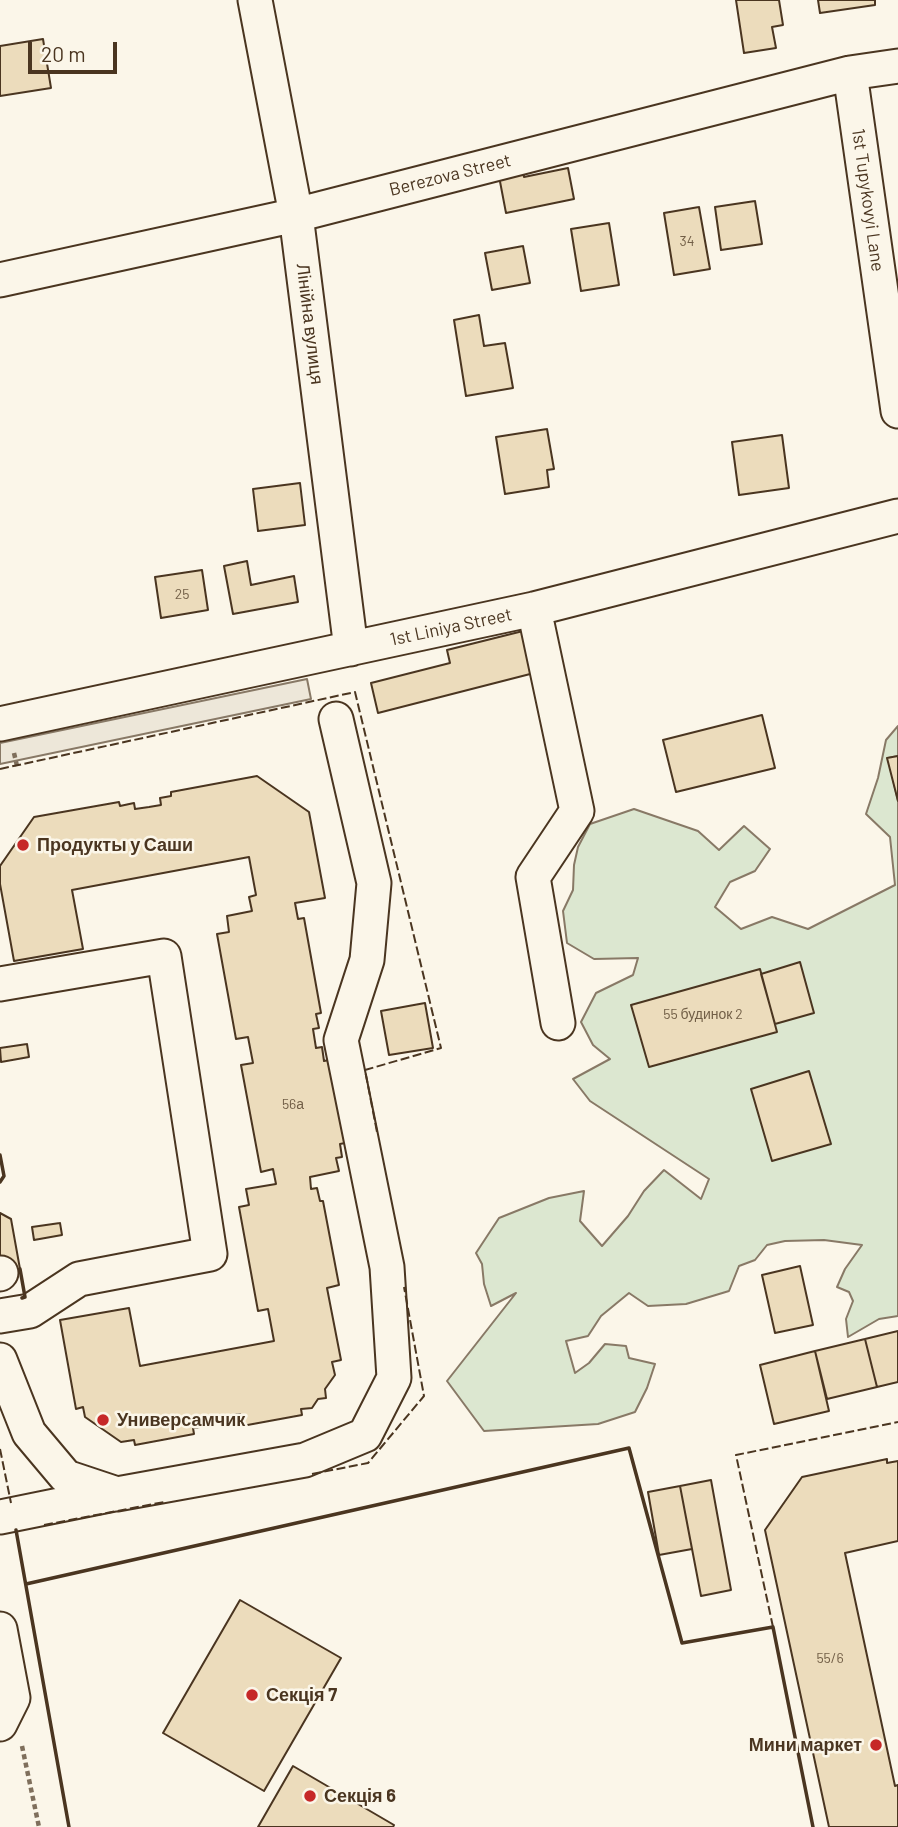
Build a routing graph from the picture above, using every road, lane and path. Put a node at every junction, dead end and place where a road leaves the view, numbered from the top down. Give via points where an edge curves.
1 (255, 0) edge
2 (898, 66) edge
3 (850, 73) junction
4 (296, 215) junction
5 (0, 280) edge
6 (898, 411) edge
7 (898, 516) edge
8 (534, 609) junction
9 (351, 649) junction
10 (336, 719) dead end
11 (0, 724) edge
12 (0, 984) edge
13 (558, 1023) dead end
14 (0, 1317) edge
15 (0, 1360) edge
16 (117, 1494) junction
17 (0, 1517) edge
18 (0, 1629) edge
19 (6, 1711) edge
20 (39, 1827) edge

1 - 4 street, Лінійна вулиця
2 - 3 street, Berezova Street
3 - 4 street, Berezova Street
3 - 6 street, 1st Tupykovyi Lane
4 - 5 street, Berezova Street
4 - 9 street, Лінійна вулиця
7 - 8 street, 1st Liniya Street
8 - 9 street, 1st Liniya Street
8 - 13 street via 577,811 533,877
9 - 11 street, 1st Liniya Street
10 - 16 street via 374,883 367,960 341,1040 387,1267 394,1378 365,1435 305,1460
12 - 14 street via 164,956 210,1254 79,1279 30,1311
15 - 16 street via 29,1433 65,1477
16 - 17 street
18 - 19 street
19 - 20 path

